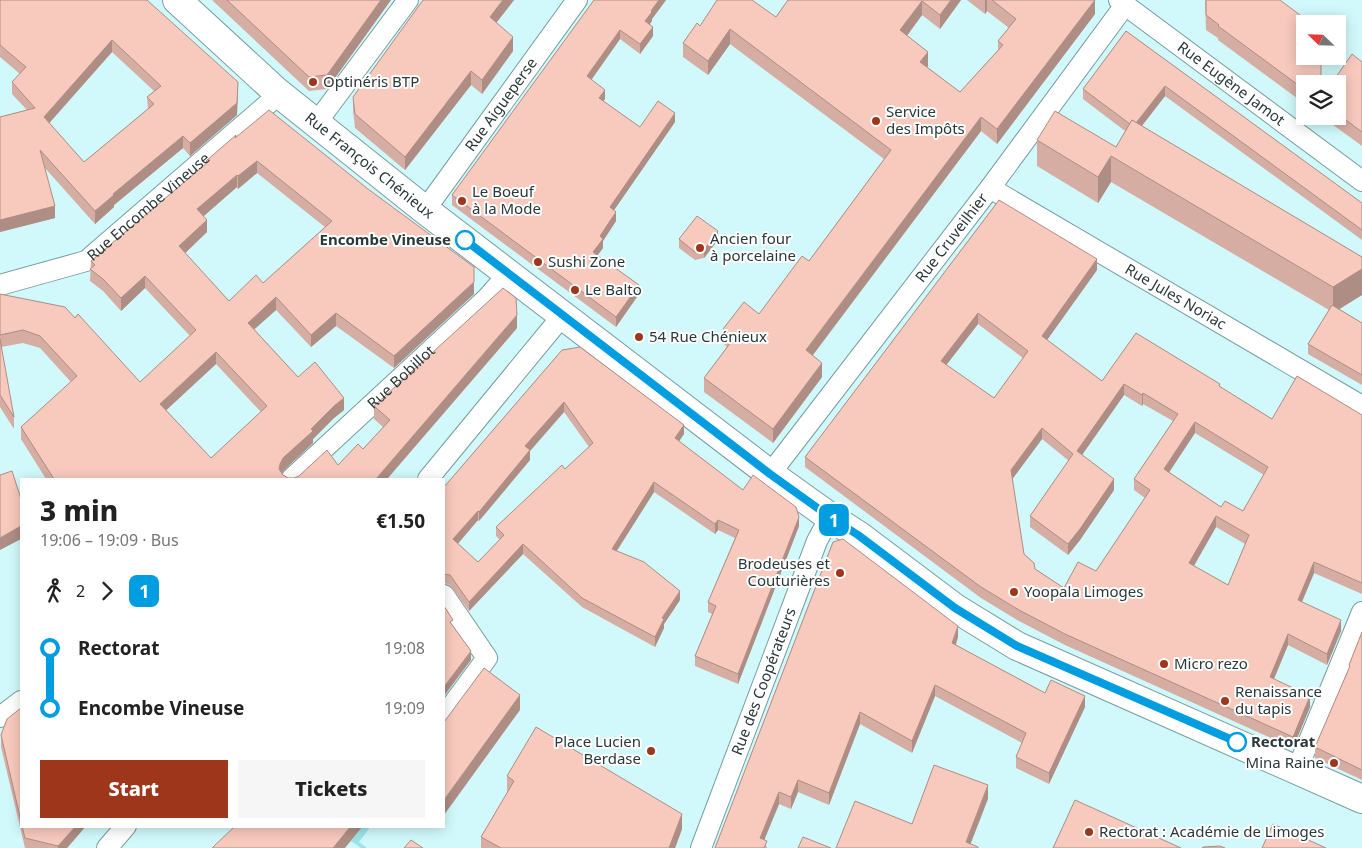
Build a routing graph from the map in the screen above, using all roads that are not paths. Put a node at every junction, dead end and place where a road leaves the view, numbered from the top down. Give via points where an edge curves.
1 (177, 0) edge
2 (408, 0) edge
3 (577, 0) edge
4 (1122, 2) edge
5 (277, 92) junction
6 (317, 122) junction
7 (1362, 180) edge
8 (990, 188) junction
9 (425, 210) junction
10 (509, 273) junction
11 (0, 285) edge
12 (563, 315) junction
13 (1362, 406) edge
14 (770, 474) junction
15 (292, 478) edge
16 (429, 478) edge
17 (830, 517) junction
18 (445, 596) edge
19 (1362, 612) edge
20 (20, 703) edge
21 (445, 715) edge
22 (0, 717) edge
23 (1297, 770) junction
24 (1362, 799) edge
25 (124, 828) edge
26 (107, 848) edge
27 (701, 848) edge

1 - 5 main road, Rue François Chénieux
2 - 6 street
3 - 9 street, Rue Aigueperse
4 - 7 street, Rue Eugène Jamot
4 - 8 street, Rue Cruveilhier
5 - 6 main road, Rue François Chénieux
5 - 11 street, Rue Encombe Vineuse via 269,103 86,261
6 - 9 main road, Rue François Chénieux
8 - 13 street, Rue Jules Noriac
8 - 14 street, Rue Cruveilhier
9 - 10 main road, Rue François Chénieux
10 - 12 main road, Rue François Chénieux
10 - 15 street, Rue Bobillot via 487,298
12 - 14 main road, Rue François Chénieux
12 - 16 street
14 - 17 main road, Rue François Chénieux
17 - 23 main road, Rue François Chénieux via 955,608 1017,646
17 - 27 street, Rue des Coopérateurs via 817,541
18 - 21 street via 487,658
19 - 23 street
20 - 22 street
23 - 24 main road, Rue François Chénieux
25 - 26 street

